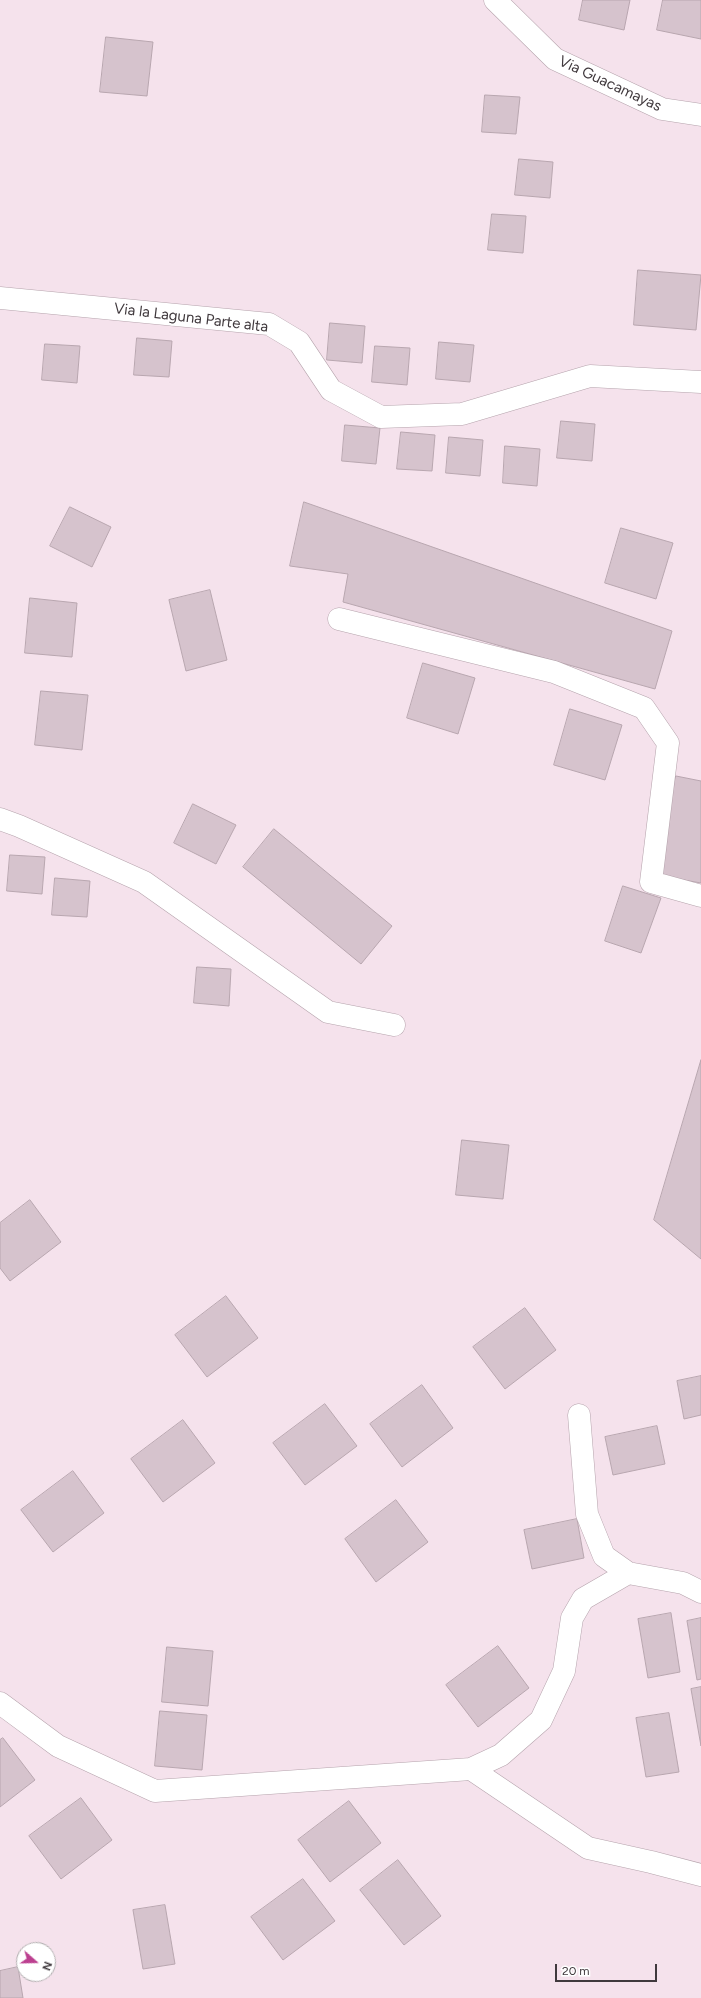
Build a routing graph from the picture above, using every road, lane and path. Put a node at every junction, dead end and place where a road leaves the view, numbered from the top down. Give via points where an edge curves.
1 (495, 0) edge
2 (701, 115) edge
3 (0, 298) edge
4 (701, 382) edge
5 (339, 619) dead end
6 (0, 819) edge
7 (701, 896) edge
8 (394, 1026) dead end
9 (579, 1415) dead end
10 (628, 1573) junction
11 (701, 1592) edge
12 (0, 1703) edge
13 (471, 1769) junction
14 (701, 1875) edge

1 - 2 street, Via Guacamayas via 555,59 662,109
3 - 4 street, Via la Laguna Parte alta via 269,324 299,342 331,390 381,417 462,414 590,376
5 - 7 street via 554,672 644,708 668,743 651,882
6 - 8 street via 144,882 328,1012
9 - 10 street via 587,1514 604,1556
10 - 11 street via 683,1583
10 - 13 street via 583,1599 572,1618 564,1671 541,1720 501,1755
12 - 13 street via 58,1746 155,1791
13 - 14 street via 588,1848

